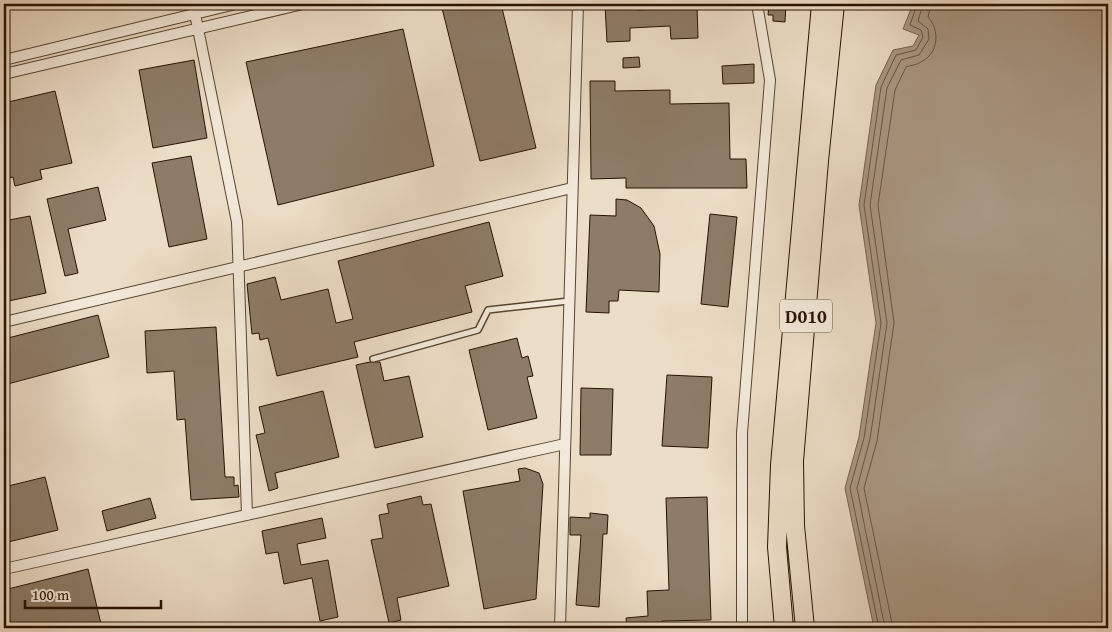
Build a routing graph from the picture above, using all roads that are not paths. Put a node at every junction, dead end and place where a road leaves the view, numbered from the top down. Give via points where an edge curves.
1 (236, 4) edge
2 (303, 4) edge
3 (578, 4) edge
4 (757, 4) edge
5 (812, 4) edge
6 (821, 4) edge
7 (836, 4) edge
8 (194, 8) edge
9 (200, 28) junction
10 (4, 60) edge
11 (4, 74) edge
12 (813, 89) junction
13 (572, 188) junction
14 (238, 266) junction
15 (569, 300) junction
16 (4, 322) edge
17 (373, 359) dead end
18 (565, 444) junction
19 (247, 515) junction
20 (4, 569) edge
21 (560, 628) edge
22 (742, 628) edge
23 (784, 628) edge
24 (805, 628) edge

1 - 8 street
2 - 9 street
3 - 13 street
4 - 22 street via 770,80 742,433
5 - 12 highway
6 - 12 highway, D010
7 - 24 highway, D010 via 819,161 794,461 796,536
8 - 9 street
8 - 10 street
9 - 11 street
9 - 14 street via 237,222
12 - 23 highway, D010 via 780,465 777,547
13 - 14 street
13 - 15 street
14 - 16 street
14 - 19 street
15 - 17 lane via 488,310 478,330
15 - 18 street
18 - 19 street
18 - 21 street
19 - 20 street

